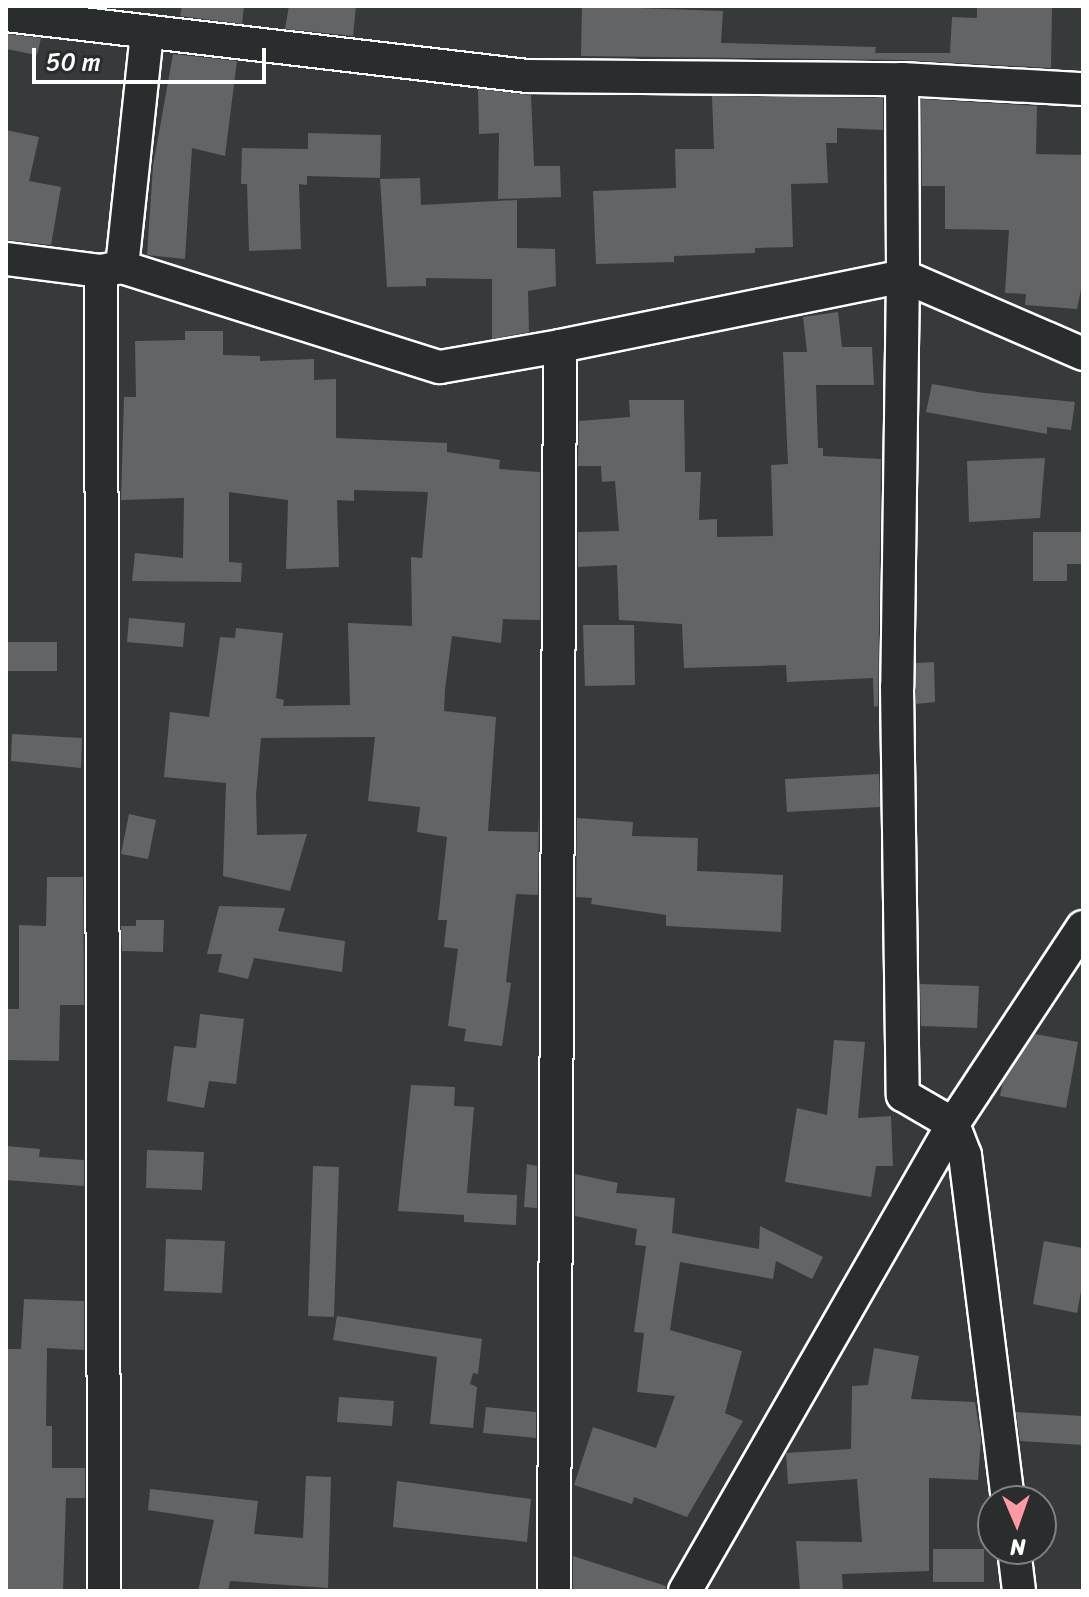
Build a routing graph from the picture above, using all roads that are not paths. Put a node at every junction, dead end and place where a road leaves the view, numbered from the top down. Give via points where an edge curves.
1 (6, 15) edge
2 (147, 34) junction
3 (902, 79) junction
4 (1083, 89) edge
5 (6, 259) edge
6 (112, 269) junction
7 (903, 276) junction
8 (560, 346) junction
9 (1083, 354) edge
10 (1083, 927) edge
11 (953, 1124) junction
12 (1006, 1485) edge
13 (1016, 1565) edge
14 (104, 1591) edge
15 (554, 1591) edge
16 (685, 1591) edge
17 (1019, 1591) edge

1 - 2 street
2 - 3 street via 527,76
2 - 6 street
3 - 4 street
3 - 7 street
5 - 6 street
6 - 8 street via 440,367
6 - 14 street
7 - 8 street
7 - 9 street
7 - 11 street via 897,687 903,1095
8 - 15 street
10 - 11 street
11 - 12 street via 965,1155
11 - 16 street
13 - 17 street

